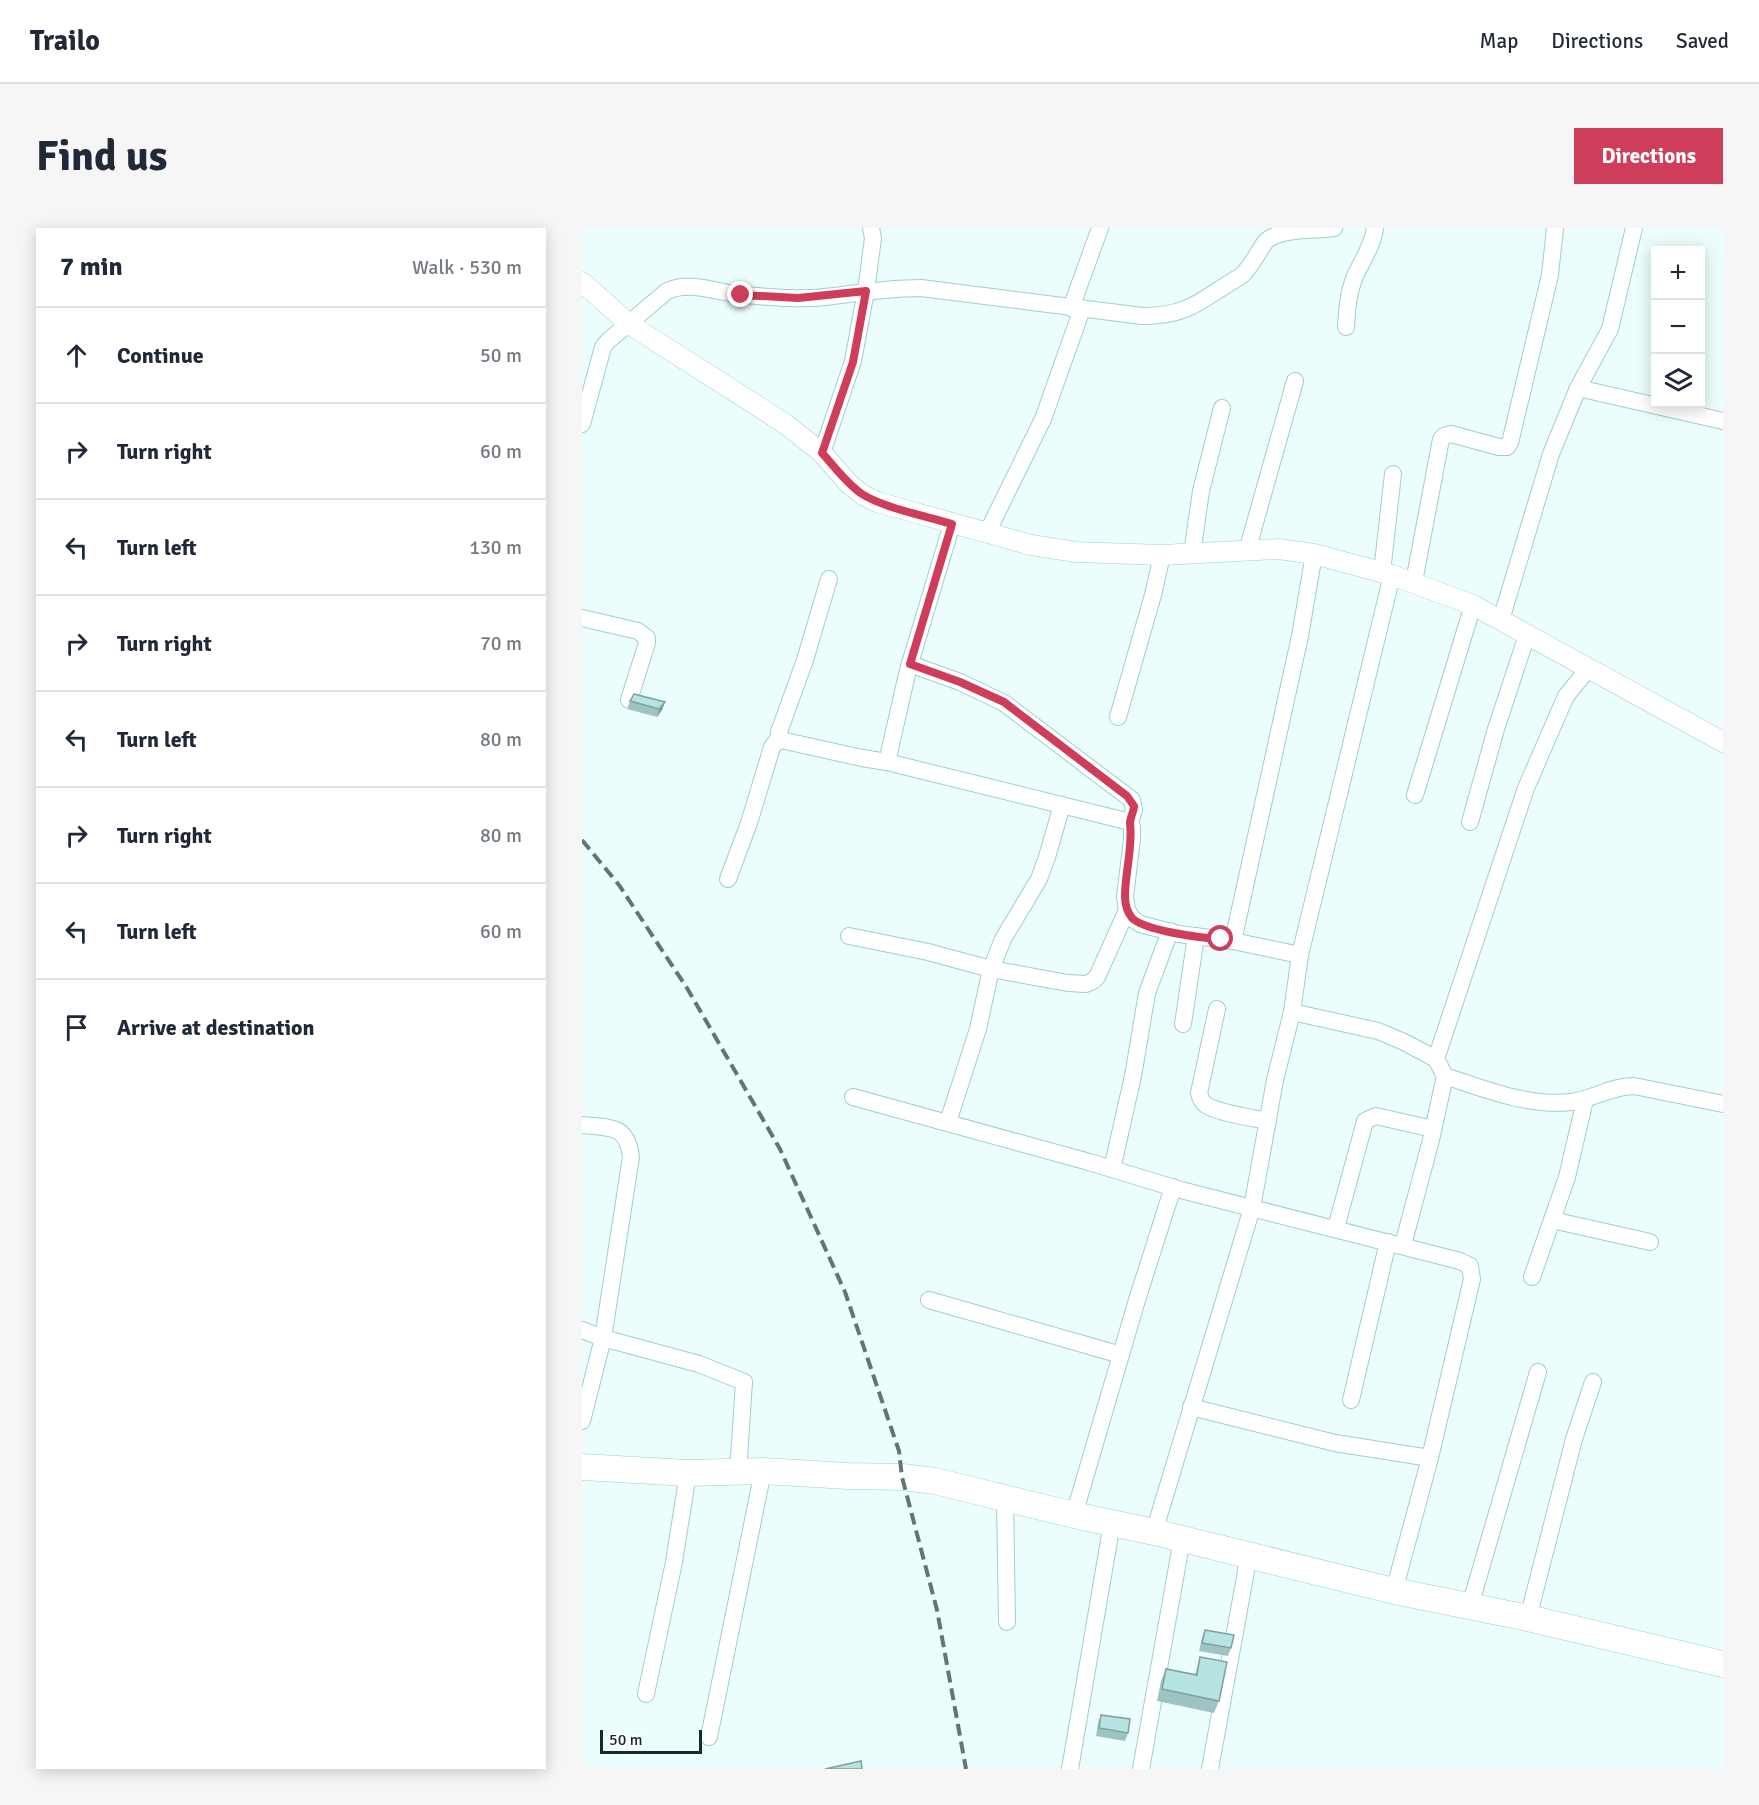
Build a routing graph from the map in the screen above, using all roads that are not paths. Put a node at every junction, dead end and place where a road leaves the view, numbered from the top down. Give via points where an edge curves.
1 (871, 228) edge
2 (1100, 228) edge
3 (1334, 228) edge
4 (1375, 228) edge
5 (1555, 228) edge
6 (1634, 228) edge
7 (582, 282) edge
8 (866, 291) junction
9 (1076, 308) junction
10 (629, 324) junction
11 (1346, 327) dead end
12 (1295, 381) dead end
13 (1578, 388) junction
14 (1222, 408) dead end
15 (1723, 421) edge
16 (582, 424) edge
17 (822, 453) junction
18 (1393, 474) dead end
19 (952, 524) junction
20 (987, 533) junction
21 (1247, 551) junction
22 (1192, 554) junction
23 (1314, 554) junction
24 (1162, 555) junction
25 (1387, 573) junction
26 (829, 579) dead end
27 (1414, 582) junction
28 (1473, 605) junction
29 (582, 618) edge
30 (1501, 620) junction
31 (1527, 635) junction
32 (910, 664) junction
33 (1589, 668) junction
34 (629, 700) edge
35 (1118, 717) dead end
36 (778, 741) junction
37 (1723, 742) edge
38 (887, 762) junction
39 (1415, 795) dead end
40 (1062, 805) junction
41 (1130, 822) junction
42 (1470, 822) dead end
43 (728, 879) dead end
44 (1127, 910) junction
45 (1170, 931) junction
46 (849, 936) dead end
47 (1196, 936) junction
48 (1233, 940) junction
49 (1300, 955) junction
50 (991, 969) junction
51 (1217, 1009) dead end
52 (1292, 1012) junction
53 (1183, 1024) dead end
54 (1436, 1059) junction
55 (1445, 1076) junction
56 (853, 1097) dead end
57 (1585, 1100) junction
58 (1723, 1104) edge
59 (948, 1122) junction
60 (1268, 1122) junction
61 (582, 1125) edge
62 (1433, 1129) junction
63 (582, 1131) edge
64 (1112, 1169) junction
65 (1173, 1187) junction
66 (1252, 1208) junction
67 (1552, 1220) junction
68 (1336, 1228) junction
69 (1650, 1242) dead end
70 (1395, 1244) junction
71 (1532, 1277) dead end
72 (929, 1300) dead end
73 (582, 1330) edge
74 (603, 1338) junction
75 (1121, 1355) junction
76 (1538, 1372) dead end
77 (1593, 1382) dead end
78 (1351, 1400) dead end
79 (1191, 1407) junction
80 (582, 1421) edge
81 (1430, 1458) junction
82 (582, 1467) edge
83 (751, 1471) junction
84 (688, 1473) junction
85 (1005, 1498) junction
86 (1074, 1515) junction
87 (1112, 1522) junction
88 (1154, 1532) junction
89 (1182, 1539) junction
90 (1249, 1555) junction
91 (1394, 1592) junction
92 (1470, 1606) junction
93 (1527, 1618) junction
94 (1007, 1622) dead end
95 (1723, 1664) edge
96 (646, 1694) dead end
97 (709, 1737) dead end
98 (1071, 1769) edge
99 (1141, 1769) edge
100 (1210, 1769) edge

1 - 8 street
2 - 9 street
3 - 9 street via 1274,234 1241,276 1173,315 1142,316
4 - 11 street via 1347,301
5 - 27 street via 1550,275 1510,443 1499,447 1451,434 1441,439
6 - 13 street via 1610,329
7 - 10 street
8 - 9 street via 921,288
8 - 10 street via 798,298 677,286
8 - 17 street via 853,362
9 - 20 street via 1043,419
10 - 16 street via 603,347
10 - 17 street via 784,423
12 - 21 street
13 - 15 street
13 - 30 street via 1551,453
14 - 22 street via 1201,491
17 - 19 street via 863,495
18 - 25 street
19 - 20 street
19 - 32 street
20 - 24 street via 1076,552
21 - 22 street
21 - 23 street via 1279,549
22 - 24 street
23 - 25 street
23 - 48 street via 1300,636
24 - 35 street
25 - 27 street
25 - 49 street
26 - 36 street
27 - 28 street
28 - 30 street
28 - 39 street
29 - 34 street via 638,631 647,638
30 - 31 street
31 - 33 street
31 - 42 street
32 - 38 street
32 - 41 street via 960,682 1018,712 1132,800
33 - 37 street
33 - 54 street via 1566,696 1526,788
36 - 38 street
36 - 43 street via 772,747
38 - 40 street
40 - 41 street
40 - 50 street via 1039,879
41 - 44 street
44 - 45 street via 1140,924
44 - 50 street via 1093,981 1068,983
45 - 47 street
45 - 64 street via 1147,993
46 - 50 street via 928,951
47 - 48 street
47 - 53 street
48 - 49 street
49 - 52 street
50 - 59 street via 978,1029
51 - 60 street via 1199,1093 1201,1100 1206,1106
52 - 54 street via 1378,1031
52 - 60 street
54 - 55 street
55 - 57 street via 1516,1097 1555,1103
55 - 62 street
56 - 59 street
57 - 58 street via 1619,1086 1634,1086
57 - 67 street via 1572,1159
59 - 64 street
60 - 66 street
61 - 63 street
61 - 74 street via 614,1129 624,1135 631,1157
62 - 68 street via 1376,1116 1365,1121
62 - 70 street
64 - 65 street
65 - 66 street
65 - 75 street
66 - 68 street
66 - 79 street
67 - 69 street
67 - 71 street
68 - 70 street
70 - 78 street
70 - 81 street via 1460,1261 1470,1266 1471,1272
72 - 75 street
73 - 74 street
74 - 80 street
74 - 83 street via 699,1364 744,1382
75 - 86 street
76 - 92 street
77 - 93 street
79 - 81 street via 1335,1443
79 - 88 street
81 - 91 street
82 - 84 main road
83 - 84 main road
83 - 85 main road via 902,1477
83 - 97 street
84 - 96 street
85 - 86 main road
85 - 94 street
86 - 87 main road
87 - 88 main road
87 - 98 street
88 - 89 main road
89 - 90 main road
89 - 99 street
90 - 91 main road
90 - 100 street
91 - 92 main road
92 - 93 main road
93 - 95 main road

